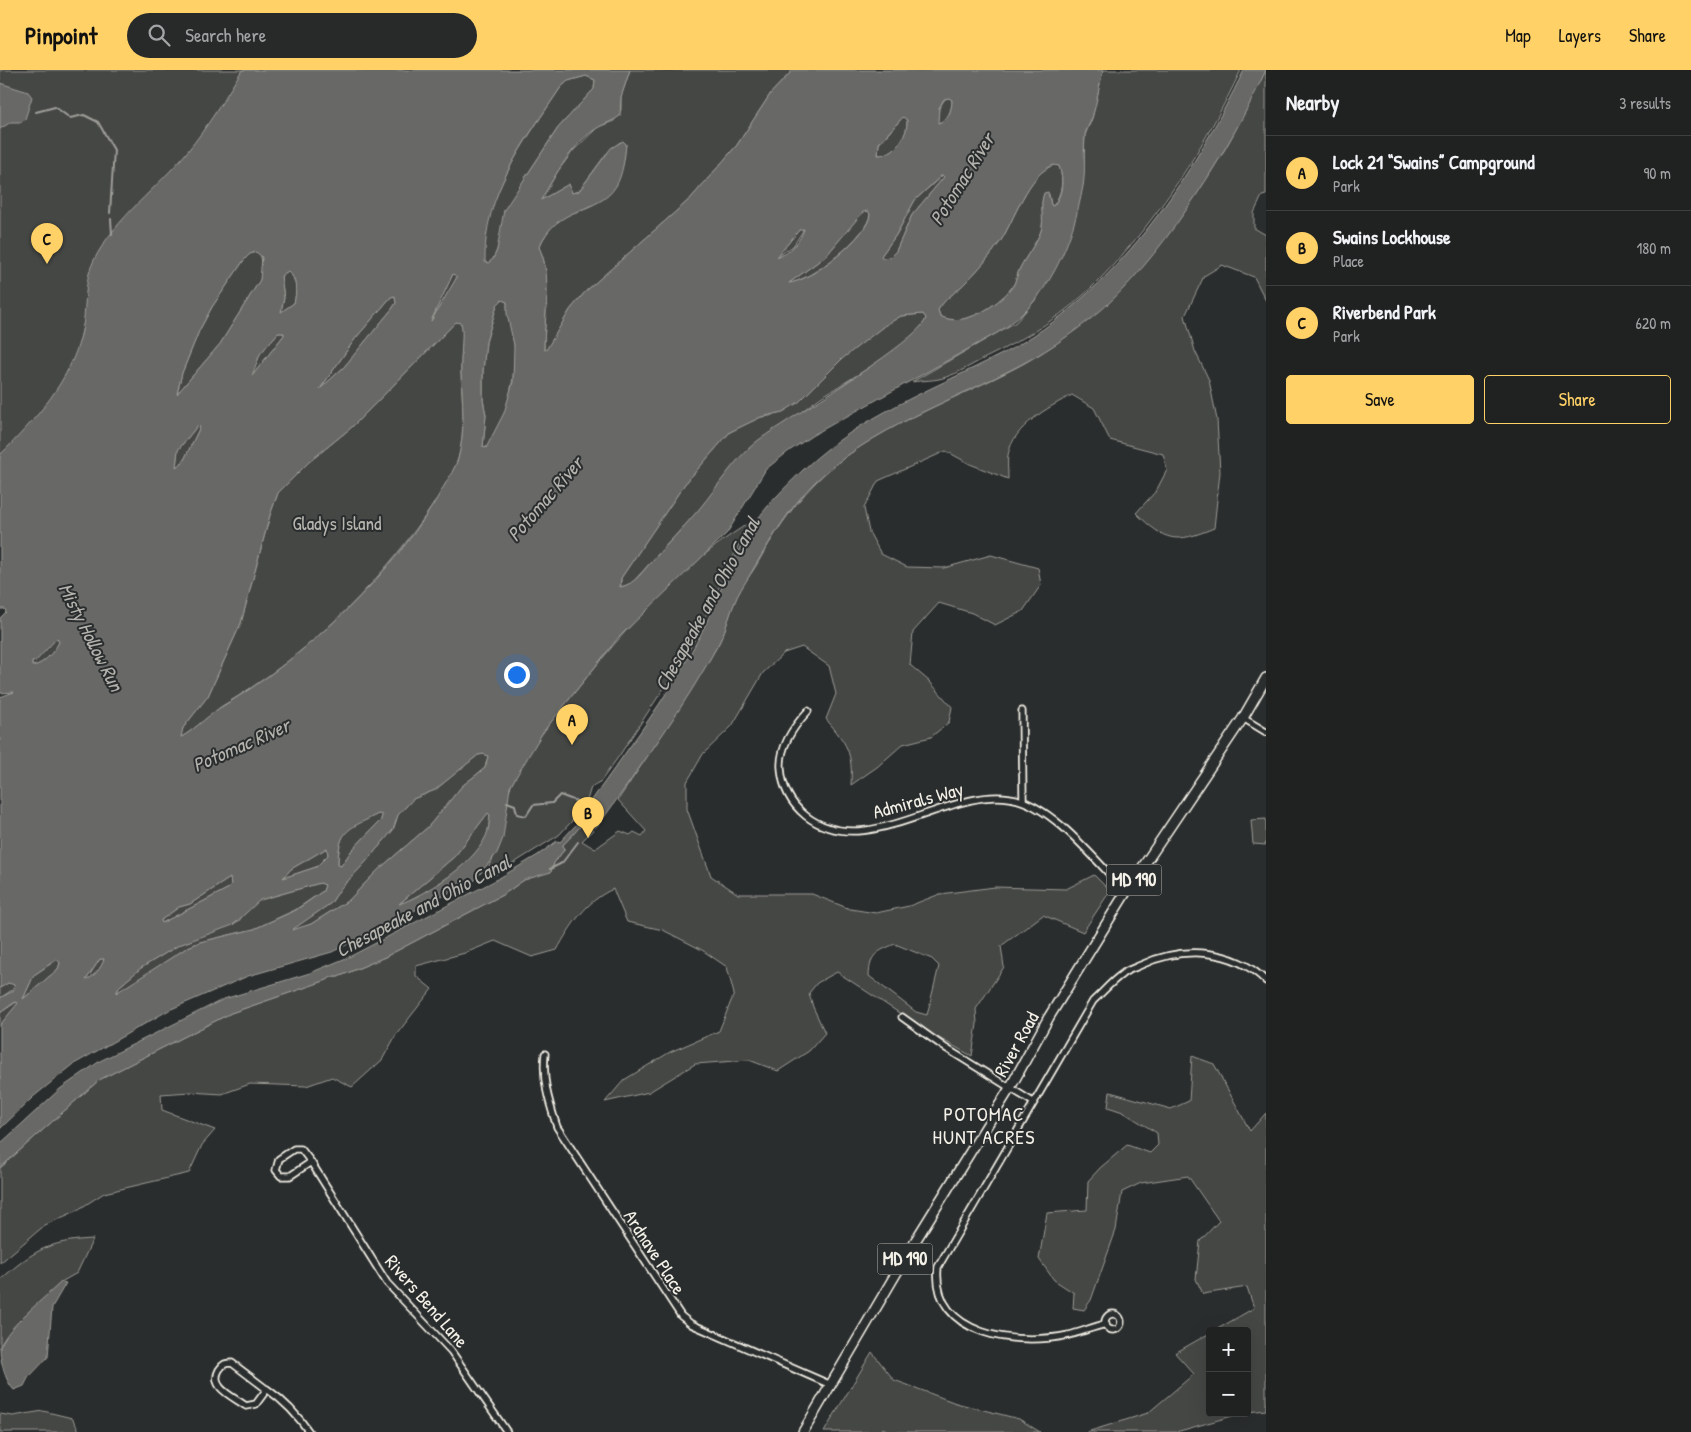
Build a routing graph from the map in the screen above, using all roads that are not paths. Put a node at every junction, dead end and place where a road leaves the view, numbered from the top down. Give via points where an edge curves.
1 (1266, 678) edge
2 (808, 711) dead end
3 (1022, 711) dead end
4 (1243, 718) junction
5 (1266, 732) edge
6 (1023, 801) junction
7 (1126, 892) junction
8 (1266, 981) edge
9 (902, 1018) dead end
10 (545, 1054) dead end
11 (1010, 1088) junction
12 (1033, 1102) junction
13 (311, 1162) junction
14 (1106, 1324) dead end
15 (831, 1385) junction
16 (267, 1389) junction
17 (309, 1432) edge
18 (507, 1432) edge
19 (804, 1432) edge

1 - 4 main road, River Road / MD 190
2 - 6 street, Admirals Way via 791,732 781,757 781,769 790,798 813,822 842,830 862,831 979,799 998,796
3 - 6 street
4 - 5 street
4 - 7 main road, River Road / MD 190
6 - 7 street, Admirals Way via 1055,819
7 - 11 main road, River Road / MD 190
8 - 12 street via 1245,966 1216,955 1184,952 1158,957 1122,974 1093,1001
9 - 11 street
10 - 15 street, Ardnave Place via 543,1074 557,1127 681,1316 691,1324
11 - 12 street
11 - 15 main road, River Road / MD 190
12 - 14 street via 941,1260 938,1275 940,1296 946,1308 963,1324 993,1334 1046,1337 1068,1335
13 - 13 street, Rivers Bend Lane via 301,1149 294,1149 279,1159 276,1170 281,1176 290,1176
13 - 18 street, Rivers Bend Lane via 387,1283 451,1351
15 - 19 main road, River Road / MD 190
16 - 16 street via 232,1363 226,1363 216,1375 220,1388 246,1406 256,1404
16 - 17 street via 291,1408

